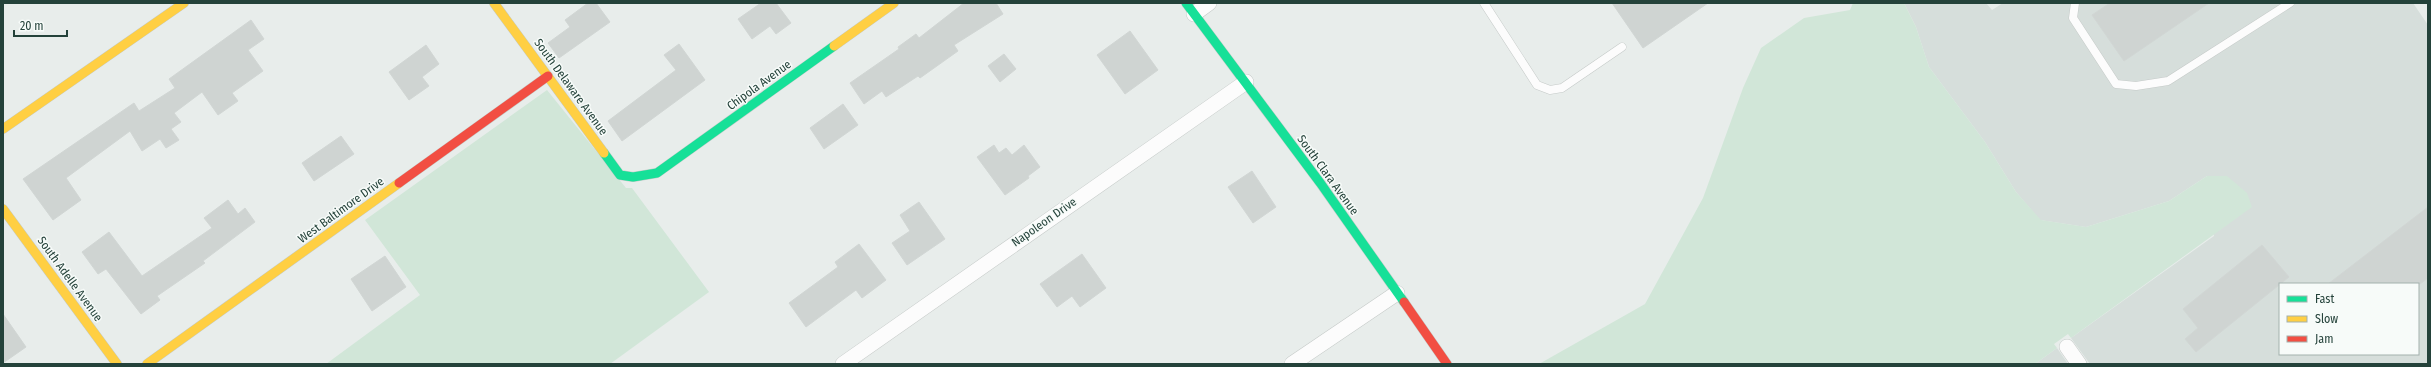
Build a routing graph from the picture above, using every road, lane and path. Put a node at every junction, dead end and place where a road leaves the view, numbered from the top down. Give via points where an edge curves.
1 (184, 3) edge
2 (494, 3) edge
3 (894, 3) edge
4 (1209, 3) edge
5 (1484, 3) edge
6 (2076, 3) edge
7 (2290, 3) edge
8 (1190, 8) edge
9 (1622, 47) dead end
10 (548, 76) junction
11 (1246, 82) junction
12 (3, 129) edge
13 (633, 177) joint
14 (3, 209) edge
15 (1397, 293) junction
16 (2067, 347) dead end
17 (117, 364) edge
18 (147, 364) edge
19 (843, 364) edge
20 (1292, 364) edge
21 (1447, 364) edge
22 (2079, 364) edge

1 - 12 street
2 - 10 street, South Delaware Avenue
3 - 13 street, Chipola Avenue via 657,173
4 - 8 street
5 - 9 lane via 1537,85 1550,90 1562,88
6 - 7 lane via 2073,18 2116,84 2136,86 2168,81
8 - 11 street, South Clara Avenue
10 - 13 street, South Delaware Avenue via 620,175
10 - 18 street, West Baltimore Drive
11 - 15 street, South Clara Avenue
11 - 19 street, Napoleon Drive
14 - 17 street, South Adelle Avenue
15 - 20 street
15 - 21 street, South Clara Avenue
16 - 22 street

